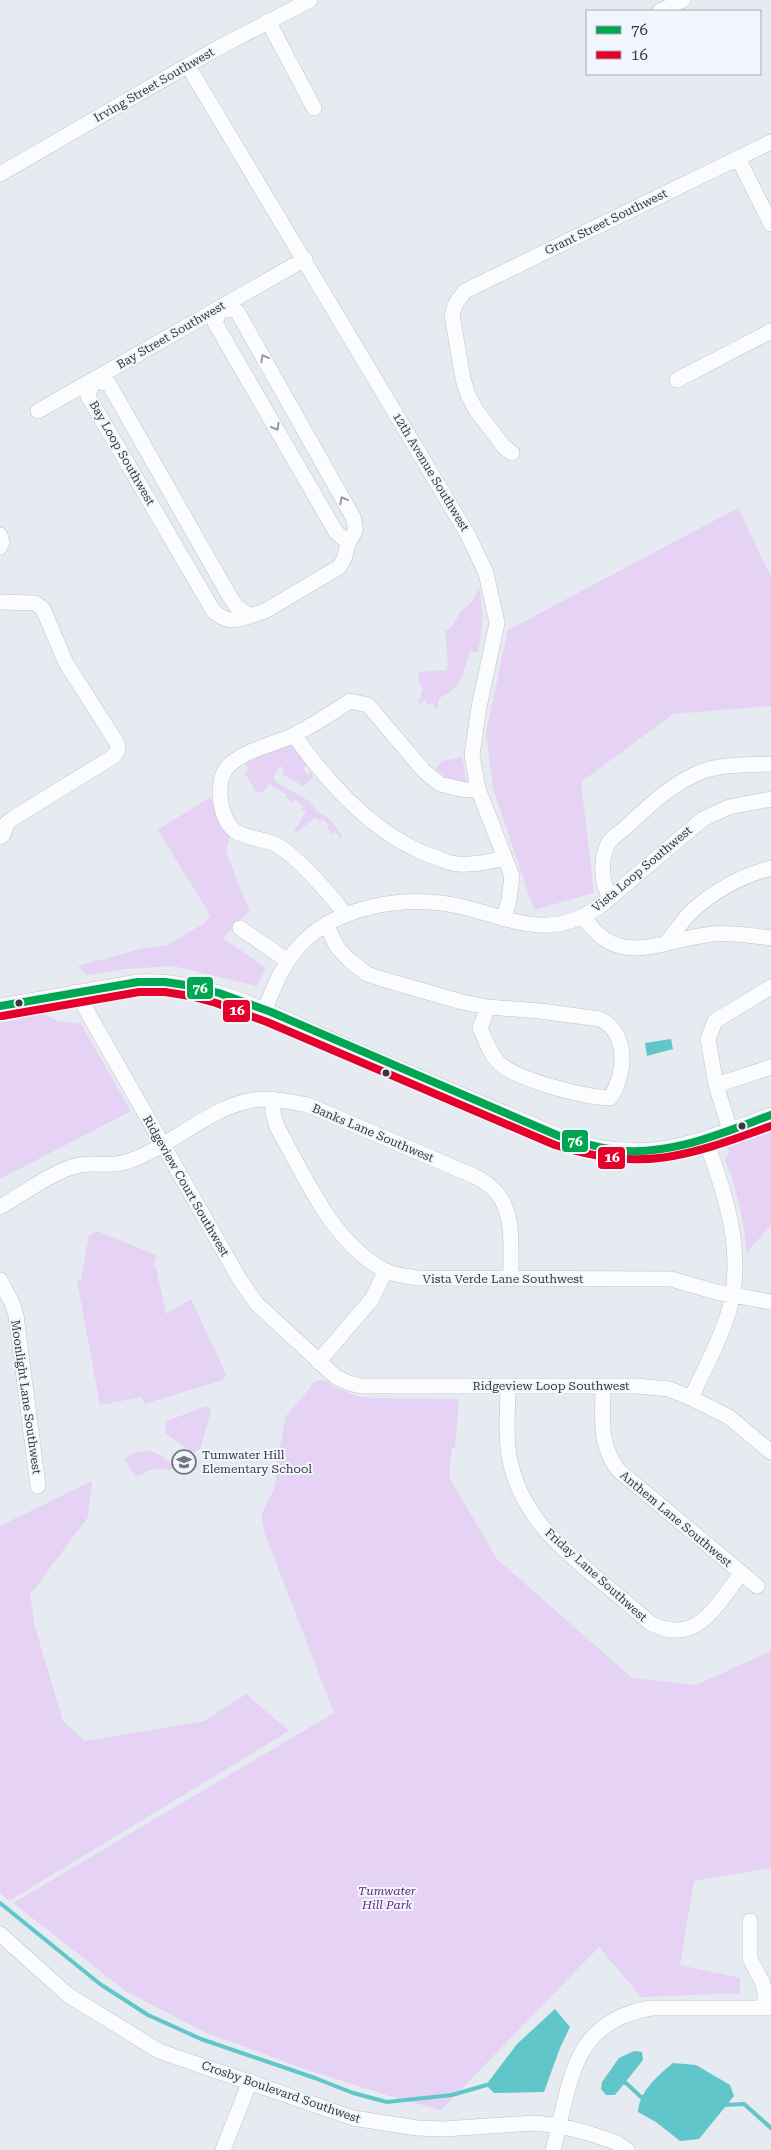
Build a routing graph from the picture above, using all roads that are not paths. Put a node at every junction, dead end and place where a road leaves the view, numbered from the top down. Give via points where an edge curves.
1 (310, 0) edge
2 (683, 0) edge
3 (662, 10) edge
4 (268, 21) junction
5 (188, 66) junction
6 (314, 108) dead end
7 (771, 142) edge
8 (738, 158) junction
9 (0, 174) edge
10 (771, 224) edge
11 (305, 259) junction
12 (220, 308) junction
13 (771, 331) edge
14 (93, 380) junction
15 (677, 380) dead end
16 (38, 411) dead end
17 (512, 453) dead end
18 (0, 535) edge
19 (348, 544) junction
20 (0, 547) edge
21 (0, 602) edge
22 (250, 616) junction
23 (294, 735) junction
24 (771, 764) edge
25 (478, 789) junction
26 (771, 799) edge
27 (0, 837) edge
28 (504, 858) junction
29 (771, 868) edge
30 (610, 897) junction
31 (345, 914) junction
32 (584, 917) junction
33 (504, 919) junction
34 (326, 924) junction
35 (240, 928) dead end
36 (771, 938) edge
37 (668, 941) junction
38 (288, 961) junction
39 (771, 987) edge
40 (76, 992) junction
41 (0, 1006) edge
42 (488, 1007) junction
43 (264, 1011) junction
44 (771, 1067) edge
45 (716, 1085) junction
46 (273, 1099) junction
47 (771, 1115) edge
48 (730, 1130) junction
49 (705, 1139) junction
50 (162, 1145) junction
51 (0, 1207) edge
52 (385, 1272) junction
53 (511, 1278) junction
54 (0, 1280) edge
55 (733, 1294) junction
56 (771, 1302) edge
57 (318, 1362) junction
58 (603, 1386) junction
59 (508, 1387) junction
60 (692, 1398) junction
61 (771, 1452) edge
62 (38, 1486) dead end
63 (741, 1574) junction
64 (757, 1586) dead end
65 (750, 1921) dead end
66 (0, 1934) edge
67 (768, 2008) edge
68 (250, 2081) junction
69 (560, 2126) junction
70 (223, 2150) edge
71 (553, 2150) edge
72 (627, 2150) edge

1 - 4 street, Irving Street Southwest
2 - 3 street
4 - 5 street, Irving Street Southwest
4 - 6 street
5 - 9 street, Irving Street Southwest
5 - 11 street, 12th Avenue Southwest
7 - 8 street, Grant Street Southwest
8 - 10 street
8 - 17 street, Grant Street Southwest via 465,291 452,315 463,379 476,410
11 - 12 street, Bay Street Southwest
11 - 25 street, 12th Avenue Southwest via 468,535 486,573 497,623 472,755
12 - 14 street, Bay Street Southwest
12 -> 19 street via 215,323 336,532
19 -> 12 street, Bay Loop Southwest via 356,527 352,517 237,311
13 - 15 street
14 - 16 street, Bay Street Southwest
14 - 22 street, Bay Loop Southwest via 109,384 230,597
14 - 22 street, Bay Loop Southwest via 88,396 214,612 223,619 234,621
18 - 20 street
19 - 22 street, Bay Loop Southwest via 346,558 339,567
21 - 27 street via 35,603 43,610 66,662 118,750 114,756 15,817 7,823
23 - 25 street via 350,702 368,705 435,780 451,788
23 - 28 street via 348,801 395,837 426,854 457,865
23 - 31 street via 252,752 223,772 220,786 225,818 235,831 282,849 329,893
24 - 30 street via 717,768 659,796 609,842 604,856 604,880
25 - 28 street, 12th Avenue Southwest
26 - 30 street, Vista Loop Southwest via 729,807 703,819
28 - 33 street, 12th Avenue Southwest via 512,876
29 - 37 street via 726,885 691,912
30 - 32 street, Vista Loop Southwest
31 - 33 street, Vista Loop Southwest via 400,903 439,902
31 - 34 street, Vista Loop Southwest
32 - 33 street, Vista Loop Southwest via 539,926
32 - 37 street via 592,930 613,944 633,949
34 - 38 street, Vista Loop Southwest via 310,936
34 - 42 street via 337,947 367,974 433,995
35 - 38 street
36 - 37 street via 713,934
38 - 43 street, Vista Loop Southwest
39 - 45 street via 715,1021 708,1039
40 - 41 street
40 - 43 street via 138,982 172,982 211,990
40 - 50 street, Ridgeview Court Southwest
42 - 42 street via 540,1010 600,1019 607,1023 619,1038 622,1054 617,1087 610,1098 564,1091 498,1062 480,1028
43 - 49 street via 578,1144 608,1150 653,1151
44 - 45 street
45 - 48 street
46 - 50 street, Banks Lane Southwest via 225,1109
46 - 52 street, Vista Verde Lane Southwest via 277,1127 331,1221 343,1238
46 - 53 street, Banks Lane Southwest via 308,1105 492,1186 503,1199 508,1214
47 - 48 street
48 - 49 street
49 - 55 street via 730,1216 735,1258
50 - 51 street, Banks Lane Southwest via 124,1163 80,1165 66,1169
50 - 57 street, Ridgeview Court Southwest via 257,1304
52 - 53 street, Vista Verde Lane Southwest via 417,1278
52 - 57 street via 372,1299
53 - 55 street, Vista Verde Lane Southwest via 671,1279
54 - 62 street, Moonlight Lane Southwest via 16,1315
55 - 56 street, Vista Verde Lane Southwest
55 - 60 street via 717,1342
57 - 59 street, Ridgeview Loop Southwest via 336,1376 361,1386
58 - 59 street, Ridgeview Loop Southwest
58 - 60 street, Ridgeview Loop Southwest via 669,1389
58 - 63 street, Anthem Lane Southwest via 603,1437 606,1451 618,1470
59 - 63 street, Friday Lane Southwest via 509,1455 526,1504 556,1542 650,1623 663,1630 678,1632 692,1628 702,1621
60 - 61 street, Ridgeview Loop Southwest via 729,1417
63 - 64 street, Anthem Lane Southwest
65 - 67 street via 750,1959 762,1981
66 - 68 street, Crosby Boulevard Southwest via 68,1995 159,2051
67 - 69 street via 651,2008 622,2017 595,2035 579,2056 570,2076
68 - 69 street, Crosby Boulevard Southwest via 353,2118 391,2125 443,2129 518,2124
68 - 70 street
69 - 71 street
69 - 72 street, Crosby Boulevard Southwest via 615,2142

